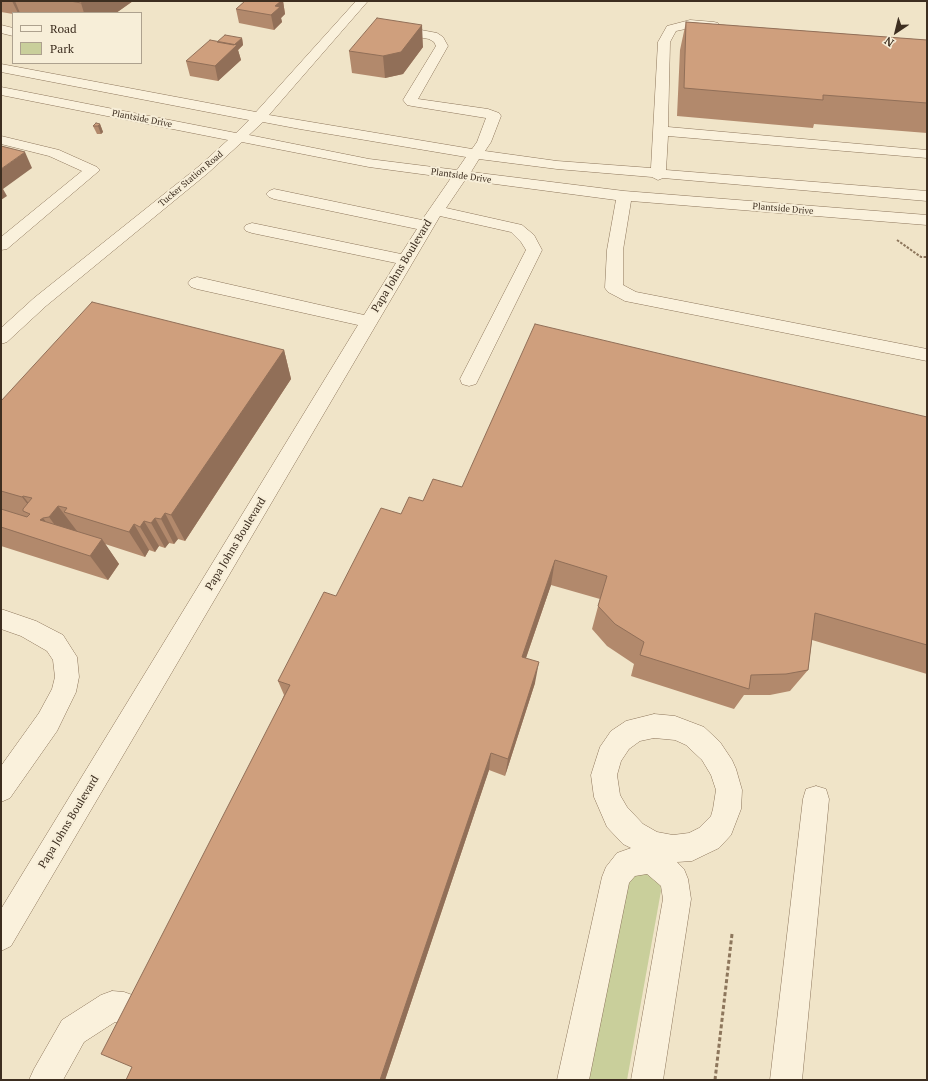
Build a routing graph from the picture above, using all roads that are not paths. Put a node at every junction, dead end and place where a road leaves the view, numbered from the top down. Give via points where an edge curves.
1 (362, 1) edge
2 (729, 27) edge
3 (1, 29) edge
4 (405, 31) edge
5 (12, 32) edge
6 (1, 68) edge
7 (1, 91) edge
8 (259, 118) junction
9 (661, 131) junction
10 (238, 138) junction
11 (1, 140) edge
12 (475, 154) junction
13 (927, 154) edge
14 (658, 175) junction
15 (460, 176) junction
16 (791, 185) junction
17 (274, 194) dead end
18 (624, 196) junction
19 (927, 196) edge
20 (795, 210) junction
21 (431, 218) junction
22 (927, 220) edge
23 (252, 228) dead end
24 (1, 245) edge
25 (406, 260) junction
26 (197, 282) dead end
27 (369, 322) junction
28 (1, 338) edge
29 (927, 355) edge
30 (469, 379) dead end
31 (1, 619) edge
32 (1, 789) edge
33 (816, 799) dead end
34 (653, 852) junction
35 (1, 936) edge
36 (124, 1007) edge
37 (45, 1080) edge
38 (573, 1080) edge
39 (647, 1080) edge
40 (786, 1080) edge

1 - 8 street, Tucker Station Road
2 - 9 street via 690,24 671,29 664,42
3 - 5 street
4 - 12 street, Papa Johns Boulevard via 433,36 442,46 410,97 412,102 494,116 484,142
6 - 8 street
7 - 10 street, Plantside Drive
8 - 10 street, Tucker Station Road
8 - 12 street
9 - 13 street
9 - 14 street
10 - 15 street, Plantside Drive via 369,163
10 - 28 street, Tucker Station Road via 203,170 40,302
11 - 24 street via 54,153 92,170
12 - 14 street via 558,166
12 - 15 street, Papa Johns Boulevard
14 - 16 street
15 - 18 street, Plantside Drive
15 - 21 street, Papa Johns Boulevard
16 - 19 street
16 - 20 street
17 - 21 street
18 - 20 street, Plantside Drive
18 - 29 street via 615,250 614,288 631,297
20 - 22 street, Plantside Drive
21 - 25 street, Papa Johns Boulevard
21 - 30 street via 472,219 516,228 528,239 534,250
23 - 25 street
25 - 27 street, Papa Johns Boulevard
26 - 27 street
27 - 35 street, Papa Johns Boulevard
31 - 32 street via 28,628 55,643 65,657 67,677 64,692 48,722
33 - 40 street
34 - 34 street via 692,847 709,838 721,825 727,809 729,790 723,769 711,751 695,736 675,728 654,726 635,730 620,740 609,756 604,775 607,797 617,817
34 - 38 street via 627,863 616,877
34 - 39 street via 674,879 677,899
36 - 37 street via 112,1006 73,1031

